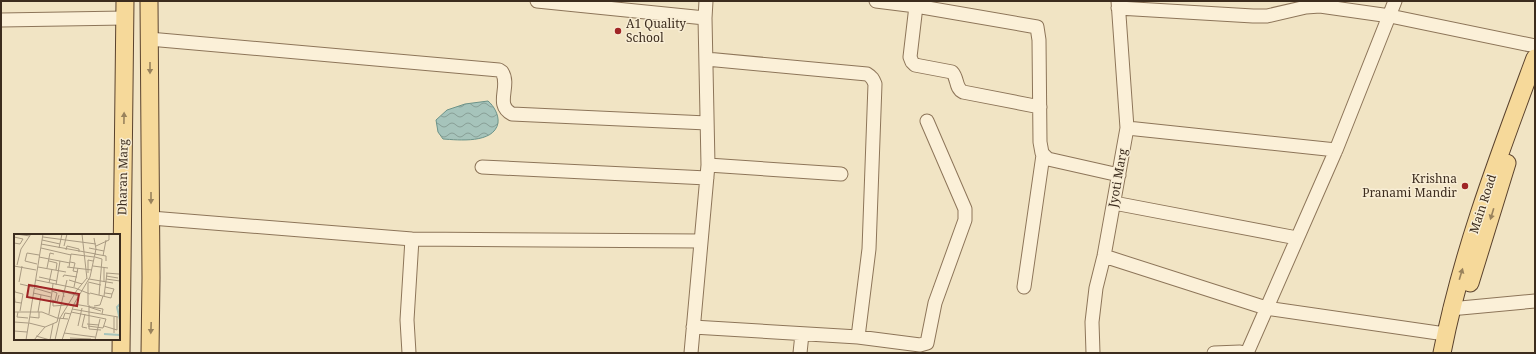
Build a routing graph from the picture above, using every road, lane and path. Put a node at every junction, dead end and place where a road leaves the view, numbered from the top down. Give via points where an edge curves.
1 (149, 1) edge
2 (537, 1) edge
3 (706, 1) edge
4 (876, 1) edge
5 (1395, 1) edge
6 (1118, 4) edge
7 (916, 6) junction
8 (125, 9) edge
9 (1390, 16) junction
10 (705, 18) junction
11 (1, 20) edge
12 (150, 39) junction
13 (1535, 46) edge
14 (1535, 58) edge
15 (706, 59) junction
16 (1535, 84) edge
17 (1040, 107) junction
18 (927, 121) dead end
19 (707, 123) junction
20 (1127, 128) junction
21 (1336, 150) junction
22 (1043, 155) junction
23 (482, 167) dead end
24 (707, 172) junction
25 (841, 174) dead end
26 (1119, 175) junction
27 (1114, 203) junction
28 (151, 218) junction
29 (1297, 238) junction
30 (412, 239) junction
31 (701, 240) junction
32 (1104, 256) junction
33 (1024, 287) dead end
34 (1535, 301) edge
35 (1266, 308) junction
36 (1456, 308) junction
37 (693, 327) junction
38 (802, 334) junction
39 (1446, 334) junction
40 (858, 337) junction
41 (122, 353) edge
42 (150, 353) edge
43 (409, 353) edge
44 (690, 353) edge
45 (800, 353) edge
46 (1093, 353) edge
47 (1214, 353) edge
48 (1246, 353) edge
49 (1442, 353) edge
50 (1453, 353) edge

1 - 12 main road
2 - 10 street
3 - 10 street
4 - 7 street
5 - 9 street
6 - 9 street via 1253,16 1267,16 1320,6
6 - 20 street, Jyoti Marg
7 - 17 street via 910,57 915,65 952,72 958,88 963,92
7 - 17 street via 1037,27 1040,40
8 - 11 street
41 -> 8 main road, Dharan Marg
9 - 13 street
9 - 21 street
10 - 15 street
12 - 19 street via 499,70 505,78 504,106 512,114
12 -> 28 main road
36 -> 14 main road, Main Road via 1486,191
15 - 19 street
15 - 40 street via 872,76 875,84 869,249
16 -> 36 main road, Main Road
17 - 22 street via 1040,142
18 - 40 street via 965,209 965,220 935,302 929,340 920,345
19 - 24 street
20 - 21 street
20 - 26 street, Jyoti Marg
21 - 29 street
22 - 26 street via 1048,159
22 - 33 street
23 - 24 street
24 - 25 street
24 - 31 street
26 - 27 street, Jyoti Marg
27 - 29 street
27 - 32 street, Jyoti Marg
28 - 30 street
28 -> 42 main road
29 - 35 street
30 - 31 street
30 - 43 street via 407,320
31 - 37 street
32 - 35 street
32 - 46 street, Jyoti Marg via 1096,288 1092,322
34 - 36 street
35 - 39 street
35 - 48 street
36 - 39 main road, Main Road
36 - 50 main road, Main Road
37 - 38 street
37 - 44 street
38 - 40 street
38 - 45 street
39 - 49 main road, Main Road
47 - 48 street

